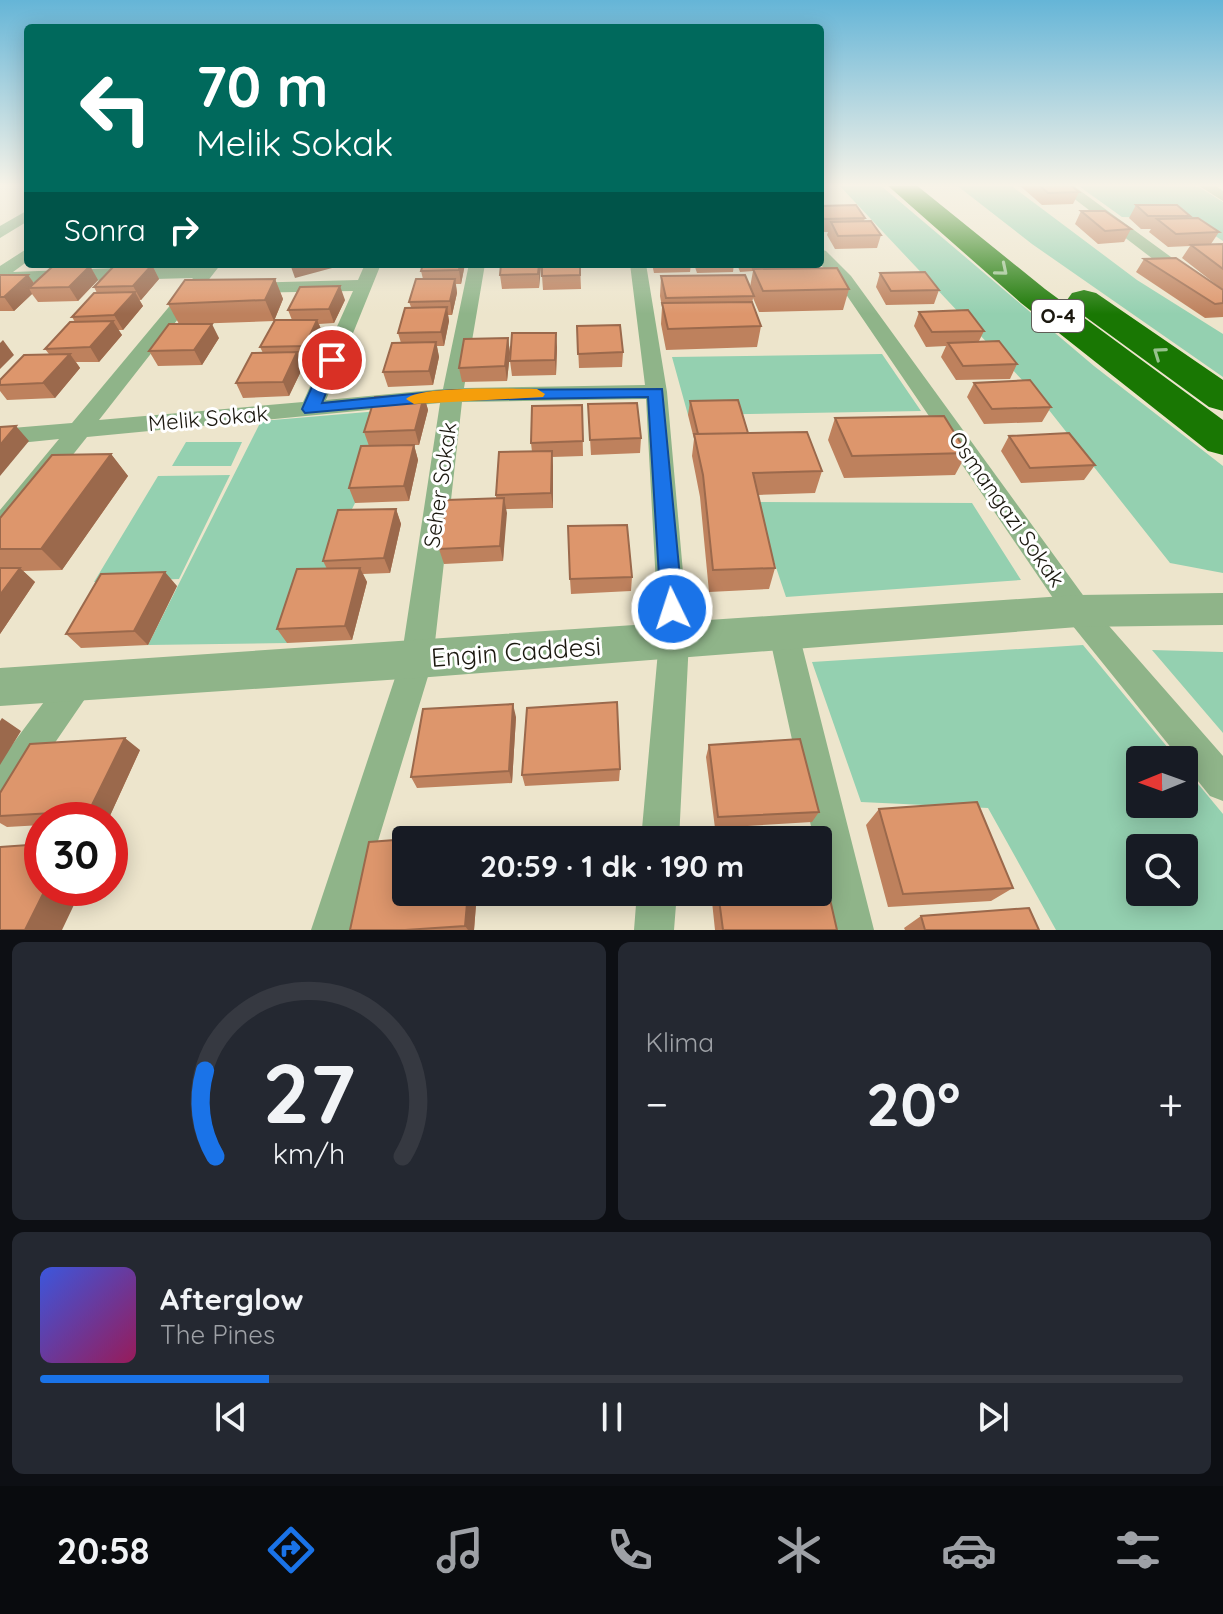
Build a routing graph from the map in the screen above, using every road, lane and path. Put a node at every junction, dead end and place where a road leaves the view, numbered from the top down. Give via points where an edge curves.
1 (951, 227) edge
2 (989, 227) edge
3 (1120, 227) edge
4 (24, 256) edge
5 (824, 258) edge
6 (371, 268) edge
7 (476, 268) edge
8 (0, 276) edge
9 (646, 277) edge
10 (210, 280) edge
11 (845, 280) junction
12 (814, 281) edge
13 (363, 285) junction
14 (1223, 304) edge
15 (656, 392) junction
16 (452, 395) junction
17 (1223, 398) edge
18 (311, 409) junction
19 (82, 428) junction
20 (0, 437) edge
21 (1223, 441) edge
22 (0, 528) edge
23 (1223, 609) edge
24 (1078, 611) junction
25 (783, 630) junction
26 (674, 640) junction
27 (417, 660) junction
28 (78, 682) junction
29 (0, 687) edge
30 (1223, 783) edge
31 (0, 791) edge
32 (661, 826) edge
33 (656, 906) edge
34 (331, 930) edge
35 (654, 930) edge
36 (854, 930) edge

1 -> 21 highway, O-4
17 -> 2 highway, O-4
3 - 14 street
4 - 8 street
5 - 11 street, Osmangazi Sokak
6 - 13 street
7 - 16 street, Seher Sokak
8 - 10 street
9 - 15 street
10 - 13 street
10 - 19 street
11 - 12 street
11 - 24 street, Osmangazi Sokak
13 - 18 street
15 - 16 street, Melik Sokak
15 - 26 street
16 - 18 street, Melik Sokak
16 - 27 street, Seher Sokak
18 - 19 street, Melik Sokak
19 - 20 street, Melik Sokak
19 - 22 street
23 - 24 street, Engin Caddesi
24 - 25 street, Engin Caddesi
24 - 30 street, Osmangazi Sokak
25 - 26 street, Engin Caddesi
25 - 36 street
26 - 27 street, Engin Caddesi
26 - 32 street
27 - 28 street, Engin Caddesi
27 - 34 street, Seher Sokak
28 - 29 street, Engin Caddesi
28 - 31 street
33 - 35 street

